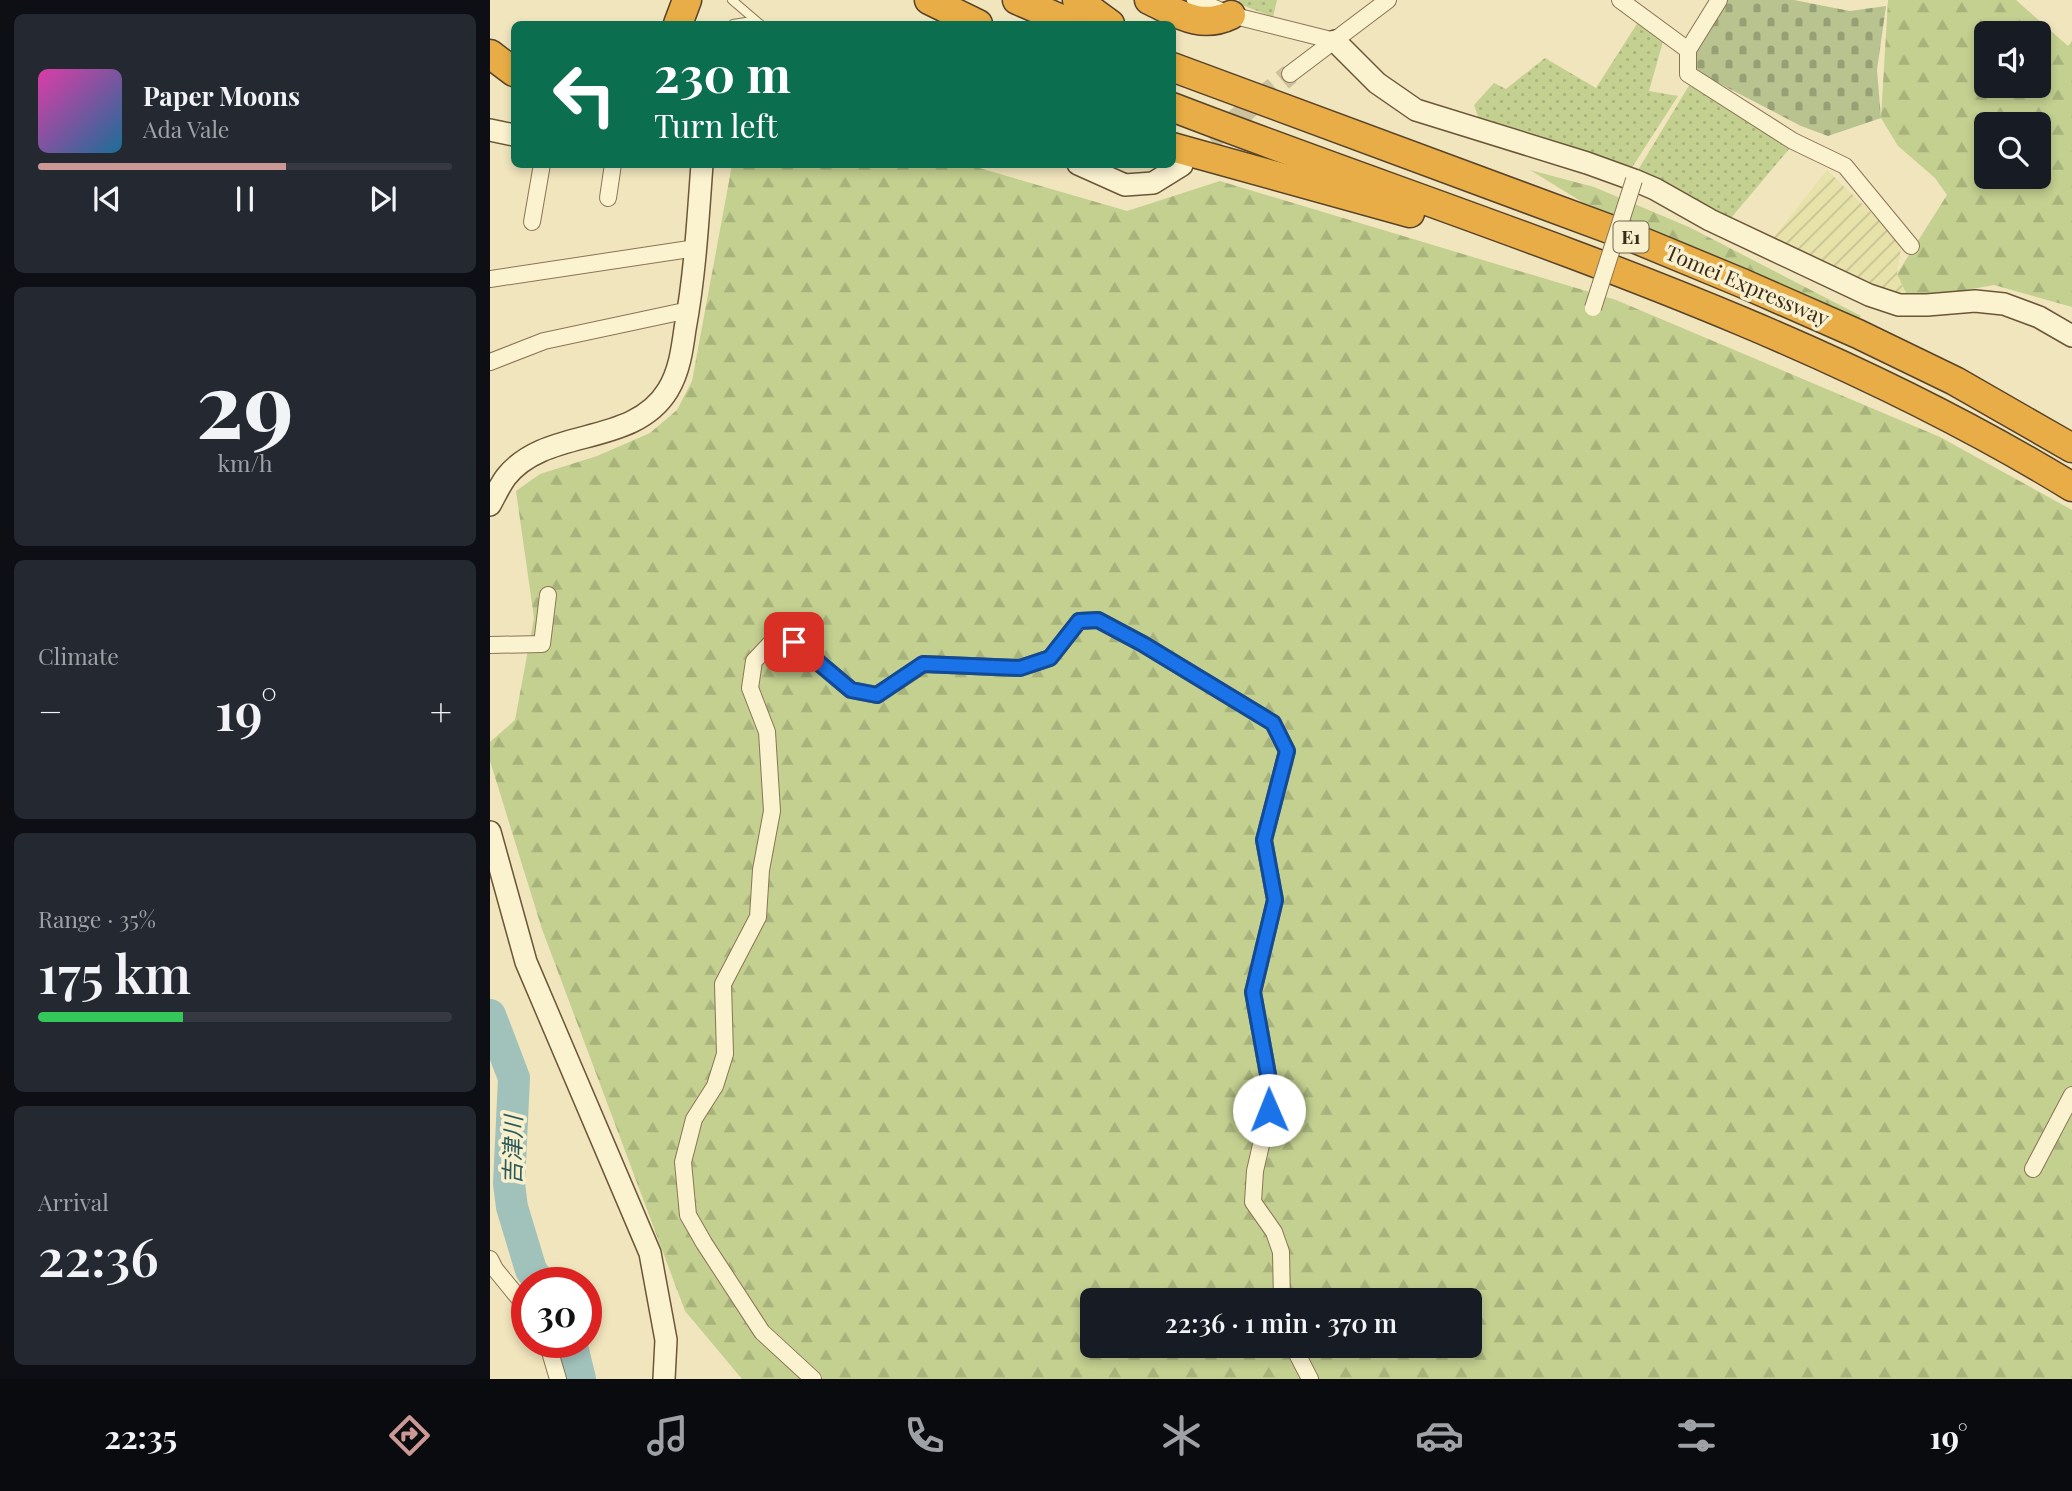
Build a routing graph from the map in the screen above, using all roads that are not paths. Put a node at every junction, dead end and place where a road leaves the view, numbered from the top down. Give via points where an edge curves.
1 (687, 0) edge
2 (732, 0) edge
3 (929, 0) edge
4 (1017, 0) edge
5 (1077, 0) edge
6 (1149, 0) edge
7 (1195, 0) edge
8 (1388, 0) edge
9 (1621, 0) edge
10 (1719, 0) edge
11 (1231, 15) junction
12 (679, 21) edge
13 (756, 21) edge
14 (972, 21) edge
15 (1066, 21) edge
16 (1106, 21) edge
17 (1335, 41) junction
18 (1688, 50) junction
19 (490, 54) edge
20 (1176, 56) edge
21 (1176, 69) edge
22 (511, 70) edge
23 (1290, 74) tunnel mouth
24 (490, 80) edge
25 (511, 91) edge
26 (1176, 109) edge
27 (1300, 116) junction
28 (490, 130) edge
29 (511, 134) edge
30 (1177, 156) edge
31 (541, 168) edge
32 (612, 168) edge
33 (702, 168) edge
34 (1087, 168) edge
35 (1166, 168) tunnel mouth
36 (1634, 180) junction
37 (608, 198) dead end
38 (532, 222) dead end
39 (1911, 246) dead end
40 (696, 247) junction
41 (1595, 263) junction
42 (490, 279) edge
43 (1593, 308) dead end
44 (689, 310) junction
45 (2072, 335) edge
46 (490, 362) edge
47 (2072, 448) edge
48 (2066, 483) edge
49 (490, 505) edge
50 (548, 594) dead end
51 (490, 645) edge
52 (490, 832) edge
53 (2072, 1095) edge
54 (2033, 1169) dead end
55 (490, 1259) edge
56 (511, 1288) edge
57 (1282, 1288) edge
58 (552, 1358) edge
59 (1299, 1358) edge
60 (558, 1379) edge
61 (664, 1379) edge
62 (813, 1379) edge
63 (1310, 1379) edge

1 - 12 highway
2 - 13 lane
3 - 14 highway
4 - 15 highway
5 - 16 highway
6 - 11 highway via 1207,22
7 - 11 street
8 - 17 street
9 - 18 street
10 - 18 street
11 - 17 street
17 - 23 street
17 - 36 street via 1377,83 1416,110
18 - 39 street via 1688,74 1793,141 1846,166
19 - 22 highway
20 - 27 highway
21 - 27 highway, Tomei Expressway / E1
24 - 25 highway
26 - 41 highway, Tomei Expressway / E1
27 - 47 highway, Tomei Expressway / E1 via 1631,237 1742,283 1955,381
28 - 29 street
30 - 41 highway
31 - 38 street
32 - 37 street
33 - 40 street
34 - 35 street via 1125,184 1153,183
36 - 43 street, bridge
36 - 45 street via 1869,295 1899,305 2004,304
40 - 42 street
40 - 44 street
41 - 48 highway, Tomei Expressway / E1 via 1798,344 1922,403
44 - 46 street via 544,341
44 - 49 street via 679,366 667,392 646,413 625,425 540,451 506,476
50 - 51 street via 542,644
52 - 61 street via 526,962 650,1253 666,1340
53 - 54 street
55 - 56 street
57 - 62 street via 1281,1252 1274,1232 1253,1202 1269,1110 1269,1080 1253,992 1275,900 1264,840 1287,751 1273,723 1098,620 1079,621 1050,658 1040,662 1020,668 923,664 877,695 851,690 794,642 770,644 754,662 750,688 767,732 772,811 758,917 723,984 724,1054 715,1086 694,1119 683,1162 688,1215 704,1243 762,1332
58 - 60 street
59 - 63 street

